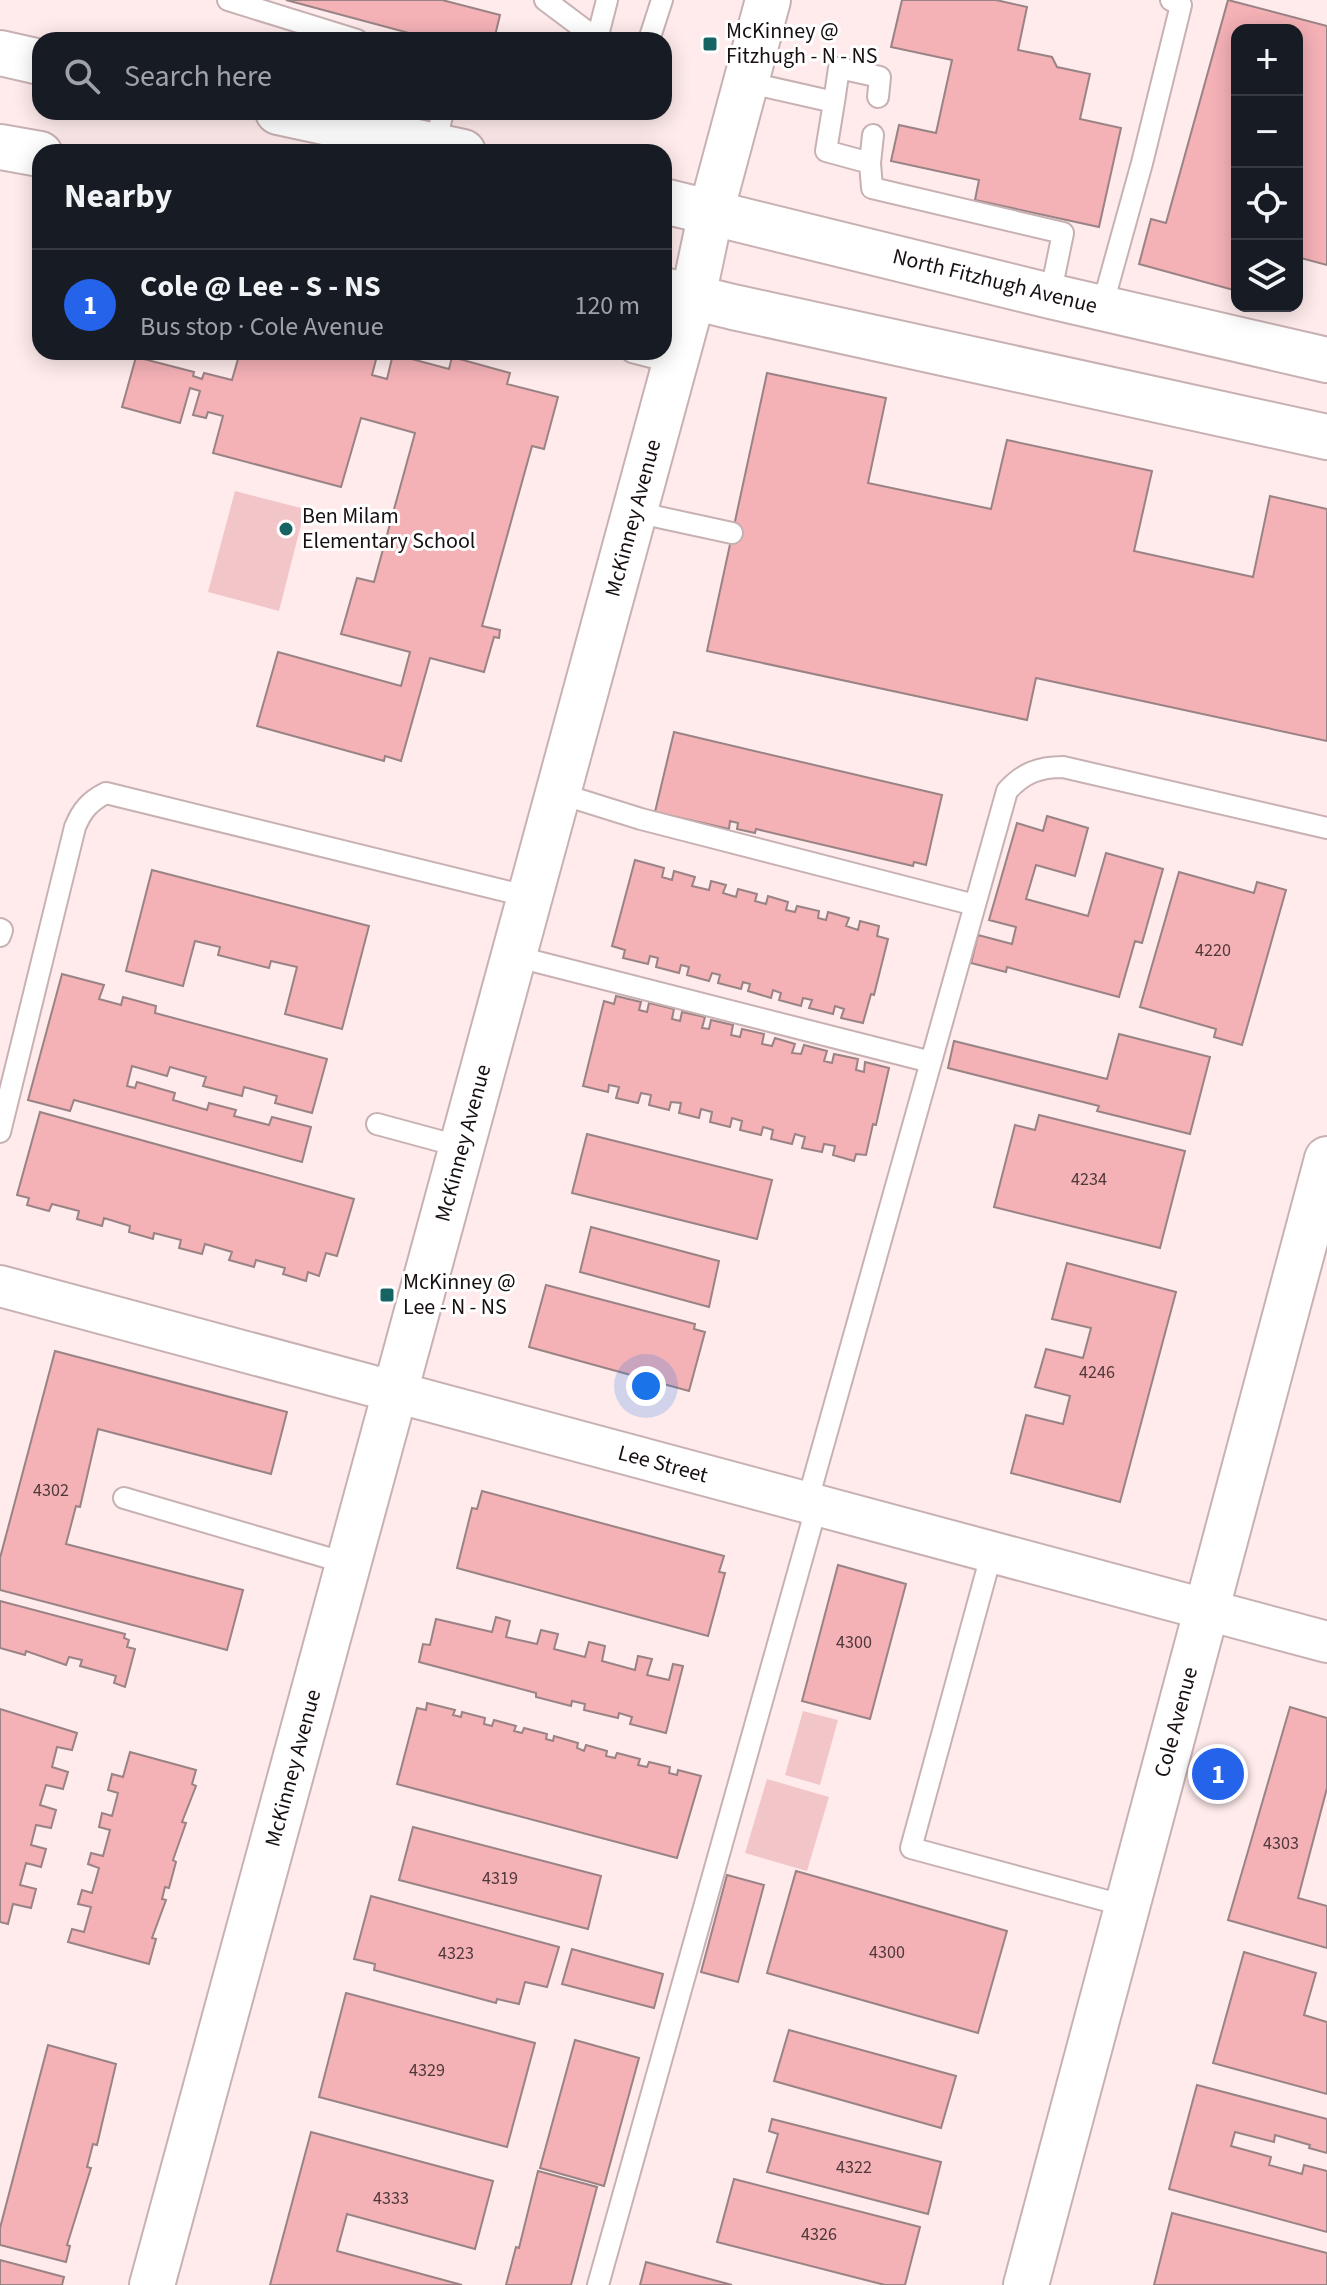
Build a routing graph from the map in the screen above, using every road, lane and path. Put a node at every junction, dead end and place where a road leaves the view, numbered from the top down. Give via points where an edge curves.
1 (228, 0) edge
2 (545, 0) edge
3 (607, 0) edge
4 (662, 0) edge
5 (768, 0) edge
6 (1171, 0) edge
7 (301, 32) edge
8 (587, 32) edge
9 (600, 32) edge
10 (652, 32) edge
11 (0, 53) edge
12 (32, 60) edge
13 (746, 82) junction
14 (878, 97) dead end
15 (834, 102) junction
16 (336, 120) edge
17 (873, 135) dead end
18 (447, 136) edge
19 (0, 147) edge
20 (32, 153) edge
21 (870, 163) junction
22 (672, 203) edge
23 (711, 212) junction
24 (678, 294) edge
25 (1050, 296) junction
26 (1102, 307) junction
27 (663, 360) edge
28 (1327, 360) edge
29 (675, 363) junction
30 (1327, 437) edge
31 (635, 512) junction
32 (732, 533) dead end
33 (558, 793) junction
34 (1327, 828) edge
35 (530, 897) junction
36 (975, 905) junction
37 (0, 929) edge
38 (0, 936) edge
39 (514, 956) junction
40 (931, 1062) junction
41 (377, 1124) dead end
42 (0, 1132) edge
43 (462, 1147) junction
44 (1327, 1159) edge
45 (1317, 1237) edge
46 (0, 1286) edge
47 (395, 1392) junction
48 (124, 1498) dead end
49 (812, 1504) junction
50 (992, 1552) junction
51 (349, 1564) junction
52 (1205, 1609) junction
53 (1327, 1642) edge
54 (1126, 1906) junction
55 (152, 2285) edge
56 (598, 2285) edge
57 (1026, 2285) edge

1 - 7 lane
2 - 8 lane
3 - 9 lane
4 - 10 lane
5 - 13 street, McKinney Avenue
6 - 26 lane via 1181,5
11 - 12 street
13 - 15 lane
13 - 23 street, McKinney Avenue
14 - 15 lane via 880,77 839,68
15 - 21 lane via 826,151
16 - 18 street
17 - 21 lane
19 - 20 street
21 - 25 lane via 872,188 1063,233
22 - 23 street, North Fitzhugh Avenue
23 - 24 street, McKinney Avenue
23 - 25 street, North Fitzhugh Avenue
24 - 29 street, McKinney Avenue
24 - 30 street
25 - 26 street, North Fitzhugh Avenue
26 - 28 street, North Fitzhugh Avenue
27 - 29 lane
29 - 31 street, McKinney Avenue
31 - 32 lane
31 - 33 street, McKinney Avenue
33 - 35 street, McKinney Avenue
33 - 36 lane
34 - 36 lane via 1047,767 1018,779 1007,791
35 - 39 street, McKinney Avenue
35 - 42 lane via 106,793 86,806 75,827
36 - 40 lane
37 - 38 lane
39 - 40 lane
39 - 43 street, McKinney Avenue
40 - 49 lane
41 - 43 lane
43 - 47 street, McKinney Avenue
44 - 45 street, Cole Avenue
45 - 52 street, Cole Avenue
46 - 47 street, Lee Street
47 - 49 street, Lee Street
47 - 51 street, McKinney Avenue
48 - 51 lane
49 - 50 street, Lee Street
49 - 56 lane
50 - 52 street, Lee Street
50 - 54 lane via 911,1848
51 - 55 street, McKinney Avenue
52 - 53 street, Lee Street
52 - 54 street, Cole Avenue
54 - 57 street, Cole Avenue

